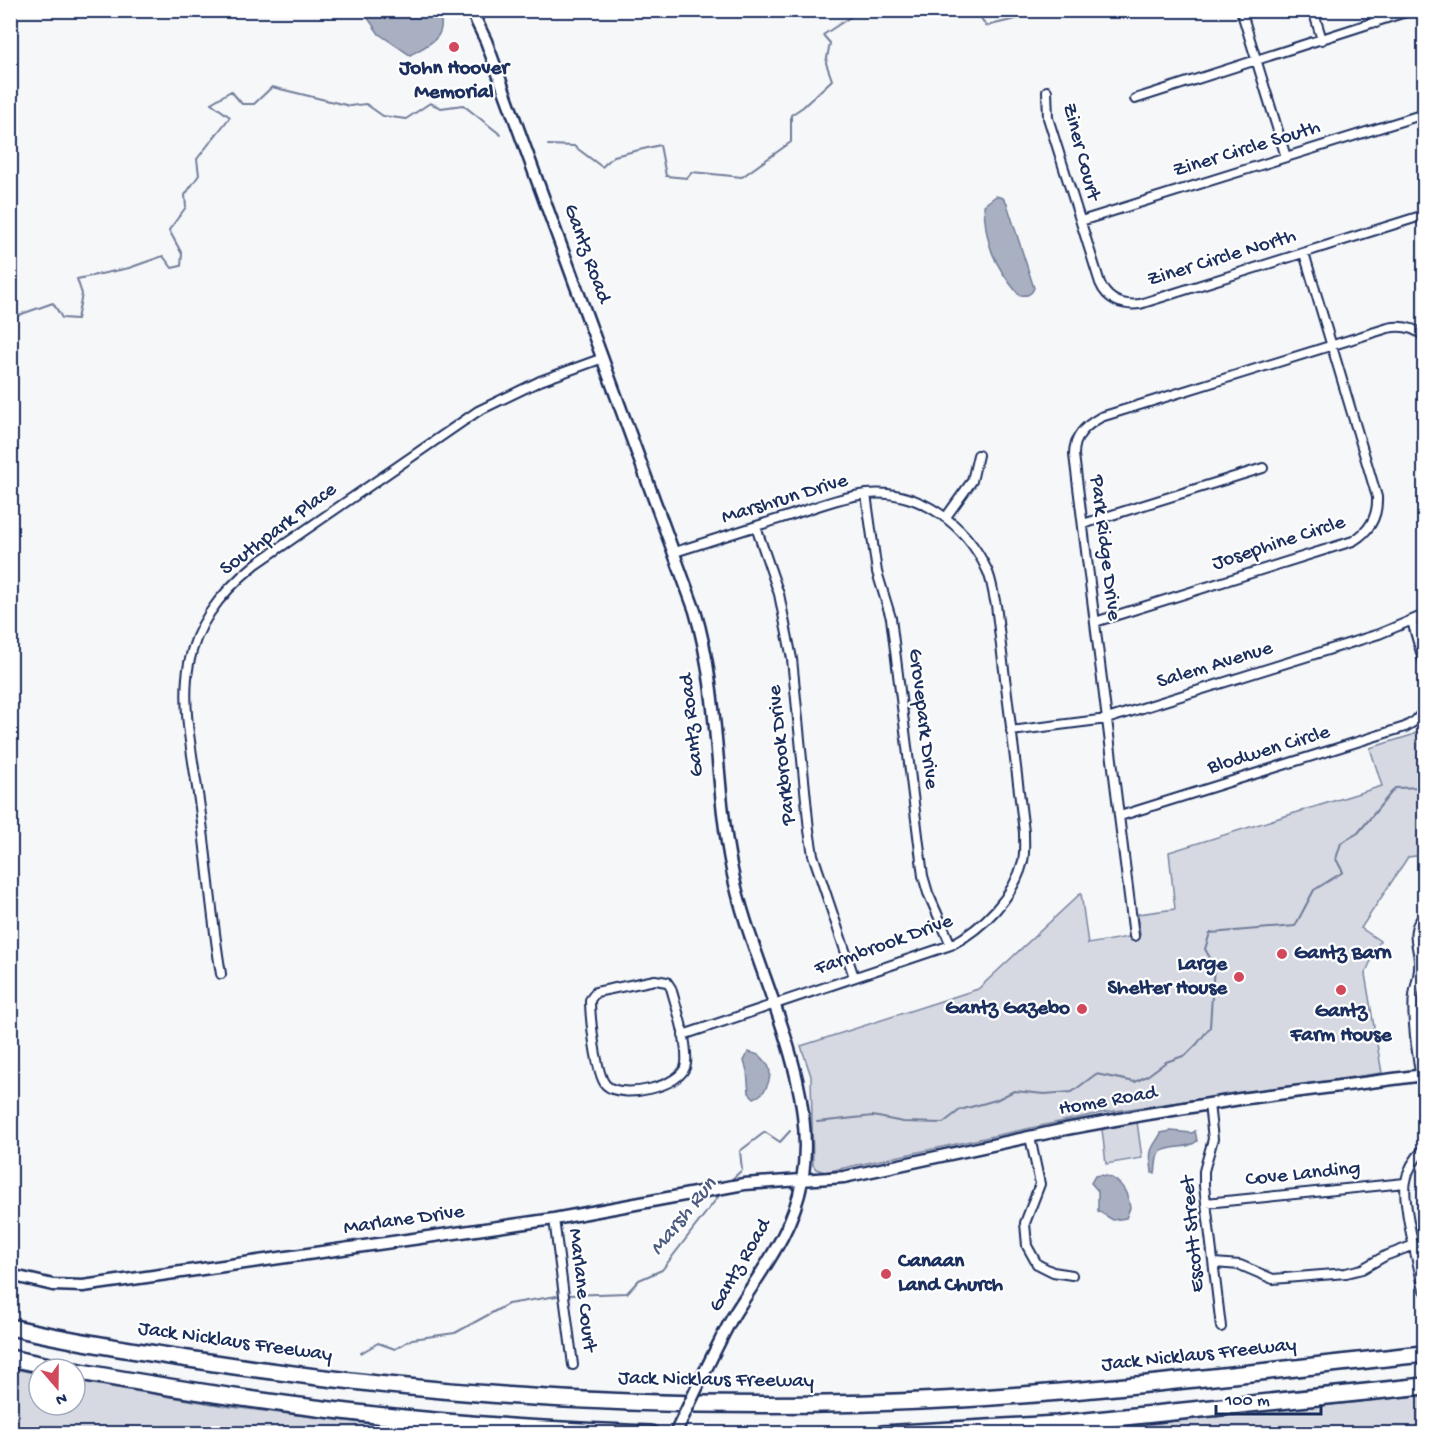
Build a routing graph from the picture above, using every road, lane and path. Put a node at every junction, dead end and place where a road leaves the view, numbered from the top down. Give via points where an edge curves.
1 (471, 10) edge
2 (1241, 10) edge
3 (1313, 10) edge
4 (1372, 10) edge
5 (1412, 10) edge
6 (1376, 23) junction
7 (1322, 40) junction
8 (1256, 60) junction
9 (1047, 91) dead end
10 (1135, 99) dead end
11 (1425, 114) edge
12 (1286, 157) junction
13 (1425, 215) edge
14 (1081, 221) junction
15 (1304, 253) junction
16 (1425, 336) edge
17 (1332, 345) junction
18 (603, 358) junction
19 (978, 455) dead end
20 (1263, 468) dead end
21 (866, 494) junction
22 (946, 517) junction
23 (1083, 524) junction
24 (756, 526) junction
25 (675, 552) junction
26 (1425, 615) edge
27 (1412, 621) junction
28 (1095, 622) junction
29 (1425, 663) edge
30 (1008, 710) joint
31 (1425, 711) edge
32 (1107, 719) junction
33 (1011, 730) junction
34 (1120, 816) junction
35 (1425, 916) edge
36 (1134, 936) dead end
37 (951, 945) junction
38 (221, 974) dead end
39 (854, 977) junction
40 (773, 1005) junction
41 (683, 1035) junction
42 (1423, 1075) edge
43 (1425, 1094) edge
44 (1209, 1104) junction
45 (1030, 1137) junction
46 (1425, 1149) edge
47 (802, 1181) junction
48 (1405, 1183) junction
49 (1206, 1203) junction
50 (554, 1219) junction
51 (1414, 1245) junction
52 (1214, 1263) junction
53 (10, 1275) edge
54 (1072, 1275) dead end
55 (1425, 1290) edge
56 (10, 1327) edge
57 (1221, 1327) dead end
58 (1425, 1354) edge
59 (10, 1358) edge
60 (27, 1361) edge
61 (573, 1365) dead end
62 (87, 1373) edge
63 (1425, 1386) edge
64 (651, 1434) edge
65 (675, 1434) edge
66 (882, 1434) edge

1 - 18 main road, Gantz Road via 486,41
2 - 8 street
3 - 7 street
4 - 6 street
5 - 6 street
6 - 7 street
7 - 8 street
8 - 10 street
8 - 12 street
9 - 14 street, Ziner Court via 1048,117
11 - 12 street, Ziner Circle South
12 - 14 street, Ziner Circle South
13 - 15 street, Ziner Circle North
14 - 15 street, Ziner Circle North via 1102,288 1124,304 1140,304
15 - 17 street, Josephine Circle
16 - 17 street, Park Ridge Drive via 1395,326
17 - 23 street, Park Ridge Drive via 1092,422 1079,435 1074,448
17 - 28 street, Josephine Circle via 1377,497 1376,514 1367,530 1353,541
18 - 25 main road, Gantz Road
18 - 38 street, Southpark Place via 540,381 478,411 256,564 215,604 191,652 185,700
19 - 22 street via 972,482
20 - 23 street
21 - 22 street, Marshrun Drive via 906,499
21 - 24 street, Marshrun Drive
21 - 37 street, Grovepark Drive via 877,572 891,618 923,876
22 - 30 street, Marshrun Drive via 973,544 988,571 996,605
23 - 28 street, Park Ridge Drive
24 - 25 street, Marshrun Drive
24 - 39 street, Parkbrook Drive via 780,594 792,659 813,855
25 - 40 main road, Gantz Road via 705,653 732,873
26 - 27 street, Salem Avenue
27 - 29 street
27 - 32 street, Salem Avenue
28 - 32 street, Park Ridge Drive
30 - 33 street, Farmbrook Drive
31 - 34 street, Blodwen Circle via 1396,730
32 - 33 street, Salem Avenue
32 - 34 street, Park Ridge Drive
33 - 37 street, Farmbrook Drive via 1024,859 1015,884 997,909
34 - 36 street, Park Ridge Drive
35 - 42 street via 1414,935 1419,955 1414,1013
37 - 39 street, Farmbrook Drive
39 - 40 street, Farmbrook Drive
40 - 41 street, Farmbrook Drive
40 - 47 main road, Gantz Road via 802,1105
41 - 41 street via 686,1065 677,1079 648,1090 620,1092 602,1080 590,1009 592,996 655,980 667,982
42 - 43 street
42 - 44 main road, Home Road
44 - 45 main road, Home Road
44 - 49 street, Escott Street via 1213,1139 1204,1171
45 - 47 main road, Home Road via 876,1172
45 - 54 street via 1040,1184 1025,1223 1027,1246 1037,1264
46 - 48 street
47 - 50 main road, Marlane Drive via 727,1187
47 - 65 main road, Gantz Road, bridge via 780,1245 734,1316
48 - 49 street, Cove Landing
48 - 51 street
49 - 52 street, Escott Street
50 - 53 main road, Marlane Drive via 83,1286 53,1285
50 - 61 street, Marlane Court
51 - 52 street via 1346,1273 1273,1279 1240,1265
51 - 55 street
52 - 57 street, Escott Street
56 - 58 highway, Jack Nicklaus Freeway via 156,1354 349,1381 522,1396 705,1404 873,1402 1041,1393
59 - 60 highway
62 - 64 highway via 239,1398 414,1419
63 - 66 highway via 1057,1424

